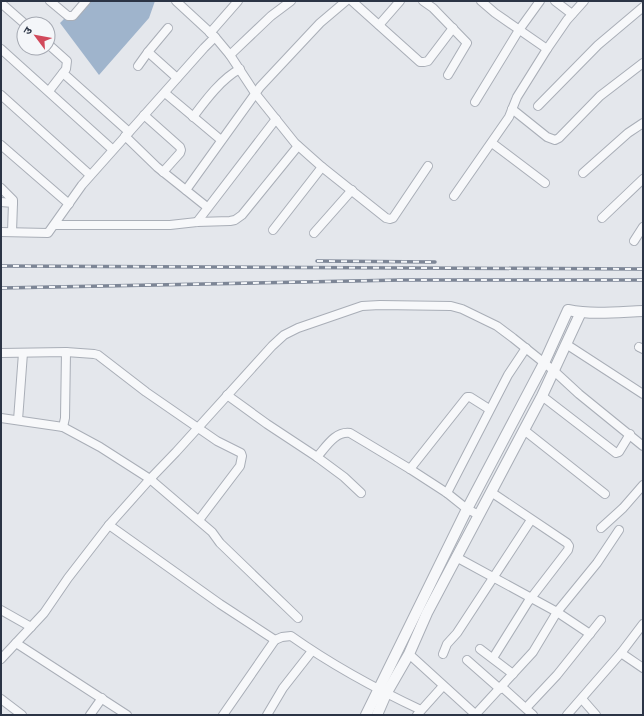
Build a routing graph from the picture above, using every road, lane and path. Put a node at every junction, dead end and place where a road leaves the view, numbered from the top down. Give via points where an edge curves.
1 (50, 1) edge
2 (86, 1) edge
3 (176, 1) edge
4 (238, 1) edge
5 (291, 1) edge
6 (346, 1) edge
7 (352, 1) edge
8 (400, 1) edge
9 (423, 1) edge
10 (481, 1) edge
11 (540, 1) edge
12 (555, 1) edge
13 (584, 1) edge
14 (1, 3) edge
15 (643, 7) edge
16 (572, 14) junction
17 (16, 16) edge
18 (379, 25) junction
19 (168, 28) dead end
20 (453, 28) junction
21 (519, 30) junction
22 (213, 35) junction
23 (1, 49) edge
24 (547, 49) junction
25 (56, 51) edge
26 (148, 52) junction
27 (230, 55) junction
28 (643, 63) edge
29 (138, 66) dead end
30 (240, 69) junction
31 (63, 73) junction
32 (448, 75) dead end
33 (178, 78) junction
34 (49, 91) junction
35 (165, 93) junction
36 (255, 93) junction
37 (1, 95) edge
38 (475, 102) dead end
39 (538, 106) dead end
40 (512, 109) junction
41 (144, 115) junction
42 (193, 117) junction
43 (276, 119) junction
44 (643, 123) edge
45 (127, 134) junction
46 (221, 140) junction
47 (492, 143) junction
48 (1, 145) edge
49 (298, 146) junction
50 (112, 149) junction
51 (428, 166) dead end
52 (322, 167) junction
53 (163, 172) junction
54 (583, 173) dead end
55 (90, 176) junction
56 (643, 179) edge
57 (545, 183) dead end
58 (1, 188) edge
59 (186, 190) junction
60 (352, 190) junction
61 (454, 196) dead end
62 (1, 202) edge
63 (13, 203) junction
64 (69, 204) junction
65 (207, 207) junction
66 (602, 218) dead end
67 (197, 222) junction
68 (55, 225) junction
69 (643, 227) edge
70 (273, 230) dead end
71 (1, 232) edge
72 (12, 232) junction
73 (314, 233) dead end
74 (634, 241) dead end
75 (643, 311) edge
76 (581, 312) junction
77 (566, 344) junction
78 (526, 348) junction
79 (66, 352) junction
80 (1, 353) edge
81 (22, 353) junction
82 (544, 363) junction
83 (553, 370) junction
84 (643, 394) edge
85 (227, 395) junction
86 (542, 396) junction
87 (489, 409) junction
88 (1, 418) edge
89 (18, 420) junction
90 (198, 427) junction
91 (63, 428) junction
92 (524, 430) junction
93 (630, 434) junction
94 (643, 446) edge
95 (317, 457) junction
96 (410, 469) junction
97 (150, 479) junction
98 (643, 485) edge
99 (491, 492) junction
100 (361, 493) dead end
101 (447, 493) junction
102 (606, 494) dead end
103 (467, 509) junction
104 (479, 515) junction
105 (199, 520) junction
106 (531, 520) junction
107 (108, 525) junction
108 (601, 528) dead end
109 (620, 530) dead end
110 (456, 557) junction
111 (492, 577) junction
112 (532, 598) junction
113 (1, 610) edge
114 (557, 612) junction
115 (298, 618) dead end
116 (601, 620) dead end
117 (643, 624) edge
118 (31, 627) junction
119 (590, 634) junction
120 (275, 640) junction
121 (16, 643) junction
122 (480, 649) dead end
123 (312, 651) junction
124 (621, 653) junction
125 (3, 654) edge
126 (409, 654) junction
127 (443, 654) dead end
128 (493, 658) junction
129 (467, 660) dead end
130 (643, 668) edge
131 (513, 674) junction
132 (443, 686) junction
133 (501, 688) junction
134 (382, 692) junction
135 (102, 698) junction
136 (1, 699) edge
137 (582, 699) junction
138 (526, 708) junction
139 (419, 713) edge
140 (22, 715) edge
141 (90, 715) edge
142 (127, 715) edge
143 (223, 715) edge
144 (267, 715) edge
145 (366, 715) edge
146 (376, 715) edge
147 (475, 715) edge
148 (534, 715) edge
149 (567, 715) edge
150 (596, 715) edge

1 - 2 street via 68,16 73,16
3 - 22 street
4 - 22 street
5 - 27 street via 271,16
6 - 36 street via 320,23
7 - 18 street
8 - 18 street
9 - 20 street
10 - 21 street
11 - 21 street
12 - 16 street
13 - 16 street
14 - 17 street
15 - 39 street via 598,45
16 - 24 street
18 - 20 street via 420,62 428,60
19 - 26 street
20 - 32 street via 468,43
21 - 24 street
21 - 38 street
22 - 27 street
22 - 33 street
23 - 34 street
24 - 40 street
25 - 31 street via 67,61
26 - 29 street
26 - 33 street
27 - 30 street
28 - 40 street via 600,96 555,140 547,137
30 - 36 street
30 - 42 street via 216,89
31 - 34 street
31 - 45 street
33 - 35 street
34 - 50 street
35 - 41 street
35 - 42 street
36 - 43 street
36 - 46 street
37 - 55 street
40 - 47 street
41 - 45 street
41 - 53 street via 181,150
42 - 46 street
43 - 49 street
43 - 65 street
44 - 54 street
45 - 50 street
45 - 53 street
46 - 59 street
47 - 57 street
47 - 61 street
48 - 64 street
49 - 52 street
49 - 67 street via 239,218 230,221
50 - 55 street
51 - 60 street via 390,219
52 - 60 street
52 - 70 street
53 - 59 street
55 - 64 street
56 - 66 street
58 - 63 street
59 - 65 street
60 - 73 street
62 - 63 street
63 - 72 street
64 - 68 street
65 - 67 street
67 - 68 street via 170,225
68 - 72 street via 48,233
69 - 74 street
71 - 72 street
75 - 76 street
76 - 77 street
76 - 82 street via 568,310
77 - 83 street
77 - 84 street
78 - 82 street
78 - 85 street via 497,326 451,306 362,306 284,335
78 - 87 street
79 - 81 street
79 - 90 street via 98,355
79 - 91 street
80 - 81 street
81 - 89 street
82 - 83 street
82 - 103 street
83 - 86 street
83 - 93 street
85 - 90 street
85 - 95 street
86 - 92 street
86 - 93 street via 616,453
87 - 96 street via 467,397
87 - 101 street
88 - 89 street
89 - 91 street
90 - 97 street
90 - 105 street via 237,450 242,456 240,466
91 - 97 street via 100,447
92 - 99 street
92 - 102 street
93 - 94 street
95 - 96 street via 337,436 346,433
95 - 100 street
96 - 101 street
97 - 105 street
97 - 107 street
98 - 108 street
99 - 104 street
99 - 106 street
101 - 103 street
103 - 104 street
103 - 134 street
104 - 110 street
105 - 115 street
106 - 111 street
106 - 112 street via 569,546
107 - 118 street
107 - 120 street
109 - 114 street
110 - 111 street
110 - 126 street
111 - 112 street
111 - 127 street
112 - 114 street
112 - 128 street
113 - 118 street
114 - 119 street
114 - 131 street via 533,652
116 - 119 street
117 - 124 street
118 - 121 street
119 - 138 street
120 - 123 street via 291,636
120 - 143 street
121 - 125 street
121 - 135 street
122 - 128 street
123 - 134 street
123 - 144 street via 283,688
124 - 130 street
124 - 137 street
126 - 132 street
126 - 134 street
128 - 131 street
129 - 133 street
131 - 133 street
132 - 139 street
132 - 147 street
133 - 138 street
133 - 147 street
134 - 139 street
134 - 145 street
134 - 146 street
135 - 141 street
135 - 142 street
136 - 140 street
137 - 149 street
137 - 150 street
138 - 148 street

